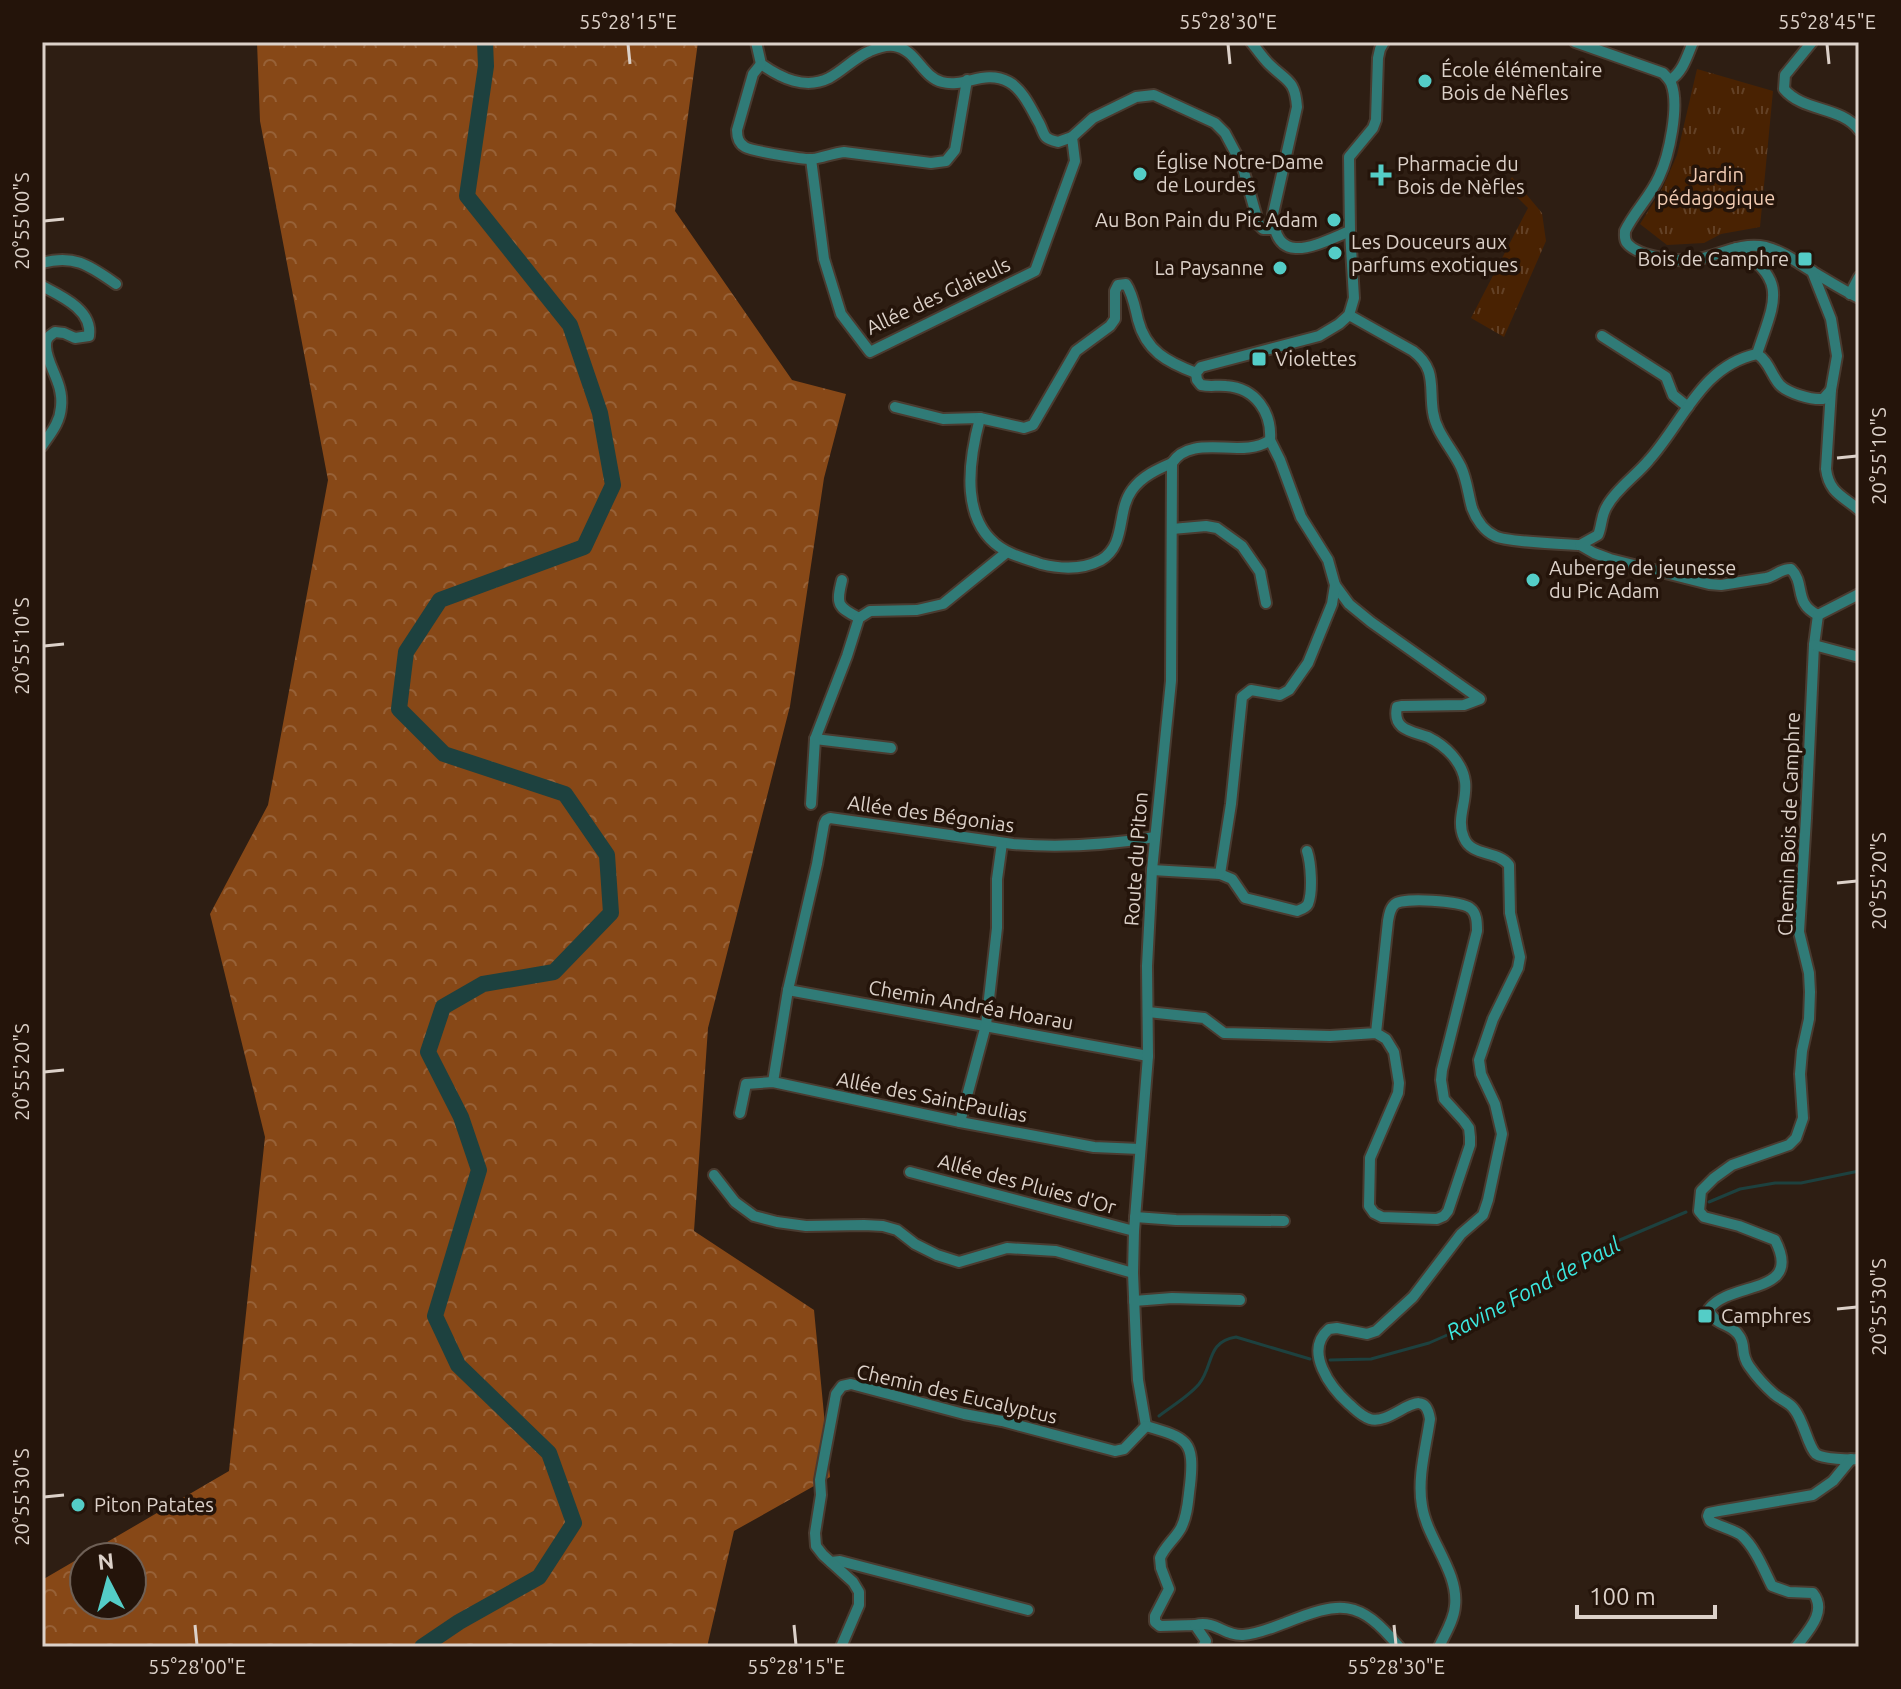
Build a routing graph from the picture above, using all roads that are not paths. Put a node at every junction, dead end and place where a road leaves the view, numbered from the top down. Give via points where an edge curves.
1 (756, 42) edge
2 (1251, 42) edge
3 (1384, 42) edge
4 (1575, 42) edge
5 (1693, 42) edge
6 (1812, 42) edge
7 (1590, 45) edge
8 (761, 64) junction
9 (967, 80) junction
10 (1670, 80) junction
11 (1859, 130) edge
12 (1072, 137) junction
13 (811, 159) junction
14 (1273, 229) junction
15 (1350, 231) junction
16 (1736, 248) junction
17 (42, 263) edge
18 (1812, 271) junction
19 (1859, 277) edge
20 (116, 284) dead end
21 (42, 286) edge
22 (1855, 296) edge
23 (1349, 315) junction
24 (1602, 336) dead end
25 (1757, 354) junction
26 (1196, 373) junction
27 (1831, 390) junction
28 (895, 407) dead end
29 (1688, 407) junction
30 (980, 418) junction
31 (1270, 440) junction
32 (42, 446) edge
33 (1172, 463) junction
34 (1859, 510) edge
35 (1172, 529) junction
36 (1580, 545) junction
37 (1007, 552) junction
38 (842, 580) dead end
39 (1335, 585) junction
40 (1859, 594) edge
41 (1266, 603) dead end
42 (1818, 615) junction
43 (859, 618) junction
44 (1814, 645) junction
45 (1859, 657) edge
46 (815, 739) junction
47 (891, 748) dead end
48 (811, 804) dead end
49 (1155, 837) junction
50 (1002, 843) junction
51 (1307, 851) dead end
52 (1152, 870) junction
53 (1220, 874) junction
54 (788, 990) junction
55 (1148, 1012) junction
56 (986, 1025) junction
57 (1376, 1033) junction
58 (1148, 1056) junction
59 (773, 1082) junction
60 (740, 1113) dead end
61 (960, 1122) junction
62 (1140, 1149) junction
63 (910, 1172) dead end
64 (714, 1175) dead end
65 (1135, 1217) junction
66 (1284, 1221) dead end
67 (1134, 1231) junction
68 (1133, 1273) junction
69 (1240, 1300) dead end
70 (1134, 1301) junction
71 (1146, 1426) junction
72 (1855, 1459) edge
73 (831, 1562) junction
74 (1028, 1610) dead end
75 (1195, 1625) junction
76 (841, 1647) edge
77 (1203, 1647) edge
78 (1399, 1647) edge
79 (1439, 1647) edge
80 (1796, 1647) edge

1 - 8 street
2 - 14 street via 1296,92
3 - 15 street via 1378,58 1376,120 1349,157
4 - 7 street
5 - 10 street via 1682,68
6 - 11 street via 1785,75 1784,89
7 - 10 street
8 - 9 street via 794,82 811,82 829,78 875,48 893,45 907,51 931,77
8 - 13 street via 753,74 737,136 748,148
9 - 12 street via 986,76 1009,82 1046,137 1058,142
9 - 13 street via 955,150 946,161 844,152
10 - 16 street via 1674,115 1666,158 1659,179 1628,224 1625,239 1653,256 1683,259
12 - 13 street, Allée des Glaieuls via 1075,161 1035,271 870,352 841,314 824,259
12 - 14 street via 1093,118 1136,97 1154,95 1215,123 1225,133 1242,165 1259,225
14 - 15 street via 1281,243 1296,248
15 - 23 street via 1354,298
16 - 18 street via 1768,248
16 - 25 street via 1758,263 1773,287
17 - 20 street via 82,263
18 - 22 street
18 - 27 street via 1836,344
19 - 22 street
21 - 32 street via 77,307 90,332 82,338 55,332 48,337 45,345 62,399 58,423
23 - 26 street via 1319,336 1210,363
23 - 36 street via 1413,351 1428,368 1435,422 1462,469 1484,528 1497,538
24 - 29 street via 1666,377 1673,395
25 - 27 street via 1781,386 1816,399
25 - 29 street via 1719,371
26 - 30 street via 1154,351 1141,334 1130,291 1126,284 1118,285 1115,319 1076,351 1033,425 1024,428
26 - 31 street via 1201,385 1241,389 1254,397 1269,421
27 - 34 street via 1827,478
28 - 30 street via 943,419
29 - 36 street via 1661,447 1608,504 1598,535
30 - 37 street via 971,457 973,504 978,524
31 - 33 street via 1251,447 1195,448
31 - 39 street
33 - 35 street, Route du Piton
33 - 37 street via 1132,490 1117,543 1098,561 1060,568
35 - 41 street via 1206,526 1234,539 1260,572
35 - 49 street, Route du Piton via 1171,681
36 - 42 street via 1610,559 1709,584 1766,578 1791,569 1803,602
37 - 43 street via 943,604 870,611
38 - 43 street via 839,604
39 - 53 street via 1308,663 1289,690 1280,695 1251,690 1242,697
39 - 79 street via 1371,622 1480,699 1464,705 1397,707 1397,721 1442,744 1461,767 1466,793 1462,834 1478,851 1509,865 1508,897 1518,947 1519,963 1479,1060 1502,1134 1480,1219 1376,1331 1329,1329 1319,1350 1320,1363 1337,1393 1369,1419 1383,1420 1414,1403 1429,1410 1420,1497 1455,1595
40 - 42 street
42 - 44 street, Chemin Bois de Camphre
43 - 46 street
44 - 45 street
44 - 72 street, Chemin Bois de Camphre via 1799,932 1810,992 1800,1074 1803,1118 1789,1145 1732,1165 1714,1178 1701,1191 1699,1211 1775,1240 1783,1254 1780,1273 1715,1301 1710,1315 1735,1331 1750,1367 1792,1405 1815,1453
46 - 47 street
46 - 48 street
49 - 50 street, Allée des Bégonias via 1042,847
49 - 52 street, Route du Piton
50 - 54 street, Allée des Bégonias via 826,820
50 - 56 street
51 - 53 street via 1308,904 1297,911 1245,898 1232,879
52 - 53 street
52 - 55 street, Route du Piton
54 - 56 street, Chemin Andréa Hoarau
54 - 59 street, Allée des Bégonias
55 - 57 street via 1204,1018 1234,1034
55 - 58 street, Route du Piton
56 - 58 street, Chemin Andréa Hoarau
56 - 61 street
57 - 57 street via 1394,1052 1399,1088 1370,1158 1369,1206 1382,1217 1437,1219 1448,1211 1470,1145 1469,1128 1444,1099 1441,1080 1477,931 1471,908 1407,900 1392,908
58 - 62 street, Route du Piton
59 - 60 street via 746,1084
59 - 61 street, Allée des SaintPaulias
61 - 62 street, Allée des SaintPaulias via 1094,1147
62 - 65 street, Route du Piton
63 - 67 street, Allée des Pluies d'Or
64 - 68 street via 735,1202 765,1219 806,1226 883,1226 959,1262 1007,1248 1056,1251
65 - 66 street
65 - 67 street, Route du Piton
67 - 68 street, Route du Piton
68 - 70 street, Route du Piton
69 - 70 street
70 - 71 street, Route du Piton
71 - 73 street, Chemin des Eucalyptus via 1124,1449 1115,1451 851,1384 842,1386 836,1394 820,1480 815,1533 816,1546
71 - 75 street via 1179,1438 1193,1464 1183,1525 1160,1558 1169,1589 1155,1622
72 - 80 street via 1813,1495 1708,1516 1739,1533 1772,1586 1816,1597 1817,1616
73 - 74 street
73 - 76 street, Chemin des Eucalyptus via 859,1592 859,1605
75 - 77 street via 1206,1641
75 - 78 street via 1213,1624 1239,1635 1345,1607 1368,1616

